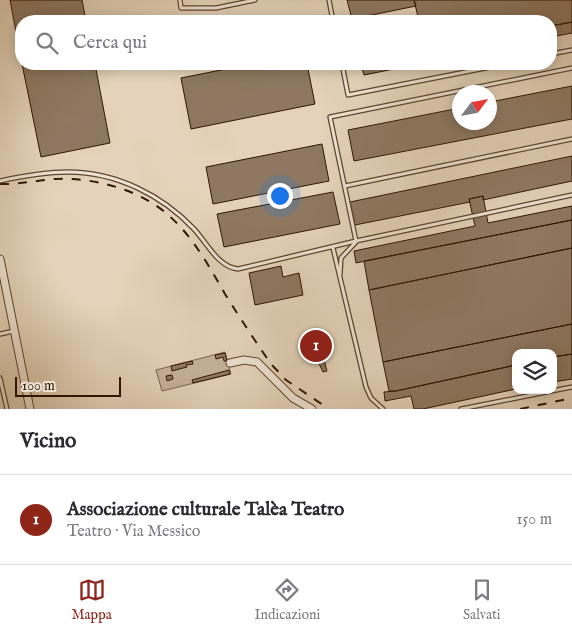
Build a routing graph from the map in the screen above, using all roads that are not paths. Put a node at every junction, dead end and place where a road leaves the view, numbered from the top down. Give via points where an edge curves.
1 (180, 0) edge
2 (255, 0) edge
3 (329, 0) edge
4 (332, 15) edge
5 (572, 50) edge
6 (557, 53) edge
7 (572, 68) edge
8 (343, 70) edge
9 (475, 70) edge
10 (572, 139) edge
11 (0, 181) edge
12 (345, 186) junction
13 (572, 195) edge
14 (356, 241) junction
15 (333, 248) junction
16 (0, 259) edge
17 (340, 278) junction
18 (14, 331) junction
19 (0, 334) edge
20 (230, 363) dead end
21 (0, 378) edge
22 (572, 387) edge
23 (7, 409) edge
24 (30, 409) edge
25 (312, 409) edge
26 (383, 409) edge
27 (461, 409) edge

1 - 2 lane via 181,8 216,8
3 - 4 lane
5 - 6 lane
7 - 12 lane via 330,117
8 - 9 lane via 348,95
10 - 12 lane
11 - 15 lane via 68,172 91,174 128,184 181,215 217,258 232,269
12 - 14 lane
13 - 14 lane
14 - 15 lane
14 - 17 lane via 341,258
15 - 17 lane
16 - 18 street
17 - 26 lane via 366,387 371,398
18 - 19 lane
18 - 24 street
20 - 25 street via 257,362 293,398
21 - 23 lane
22 - 27 lane

